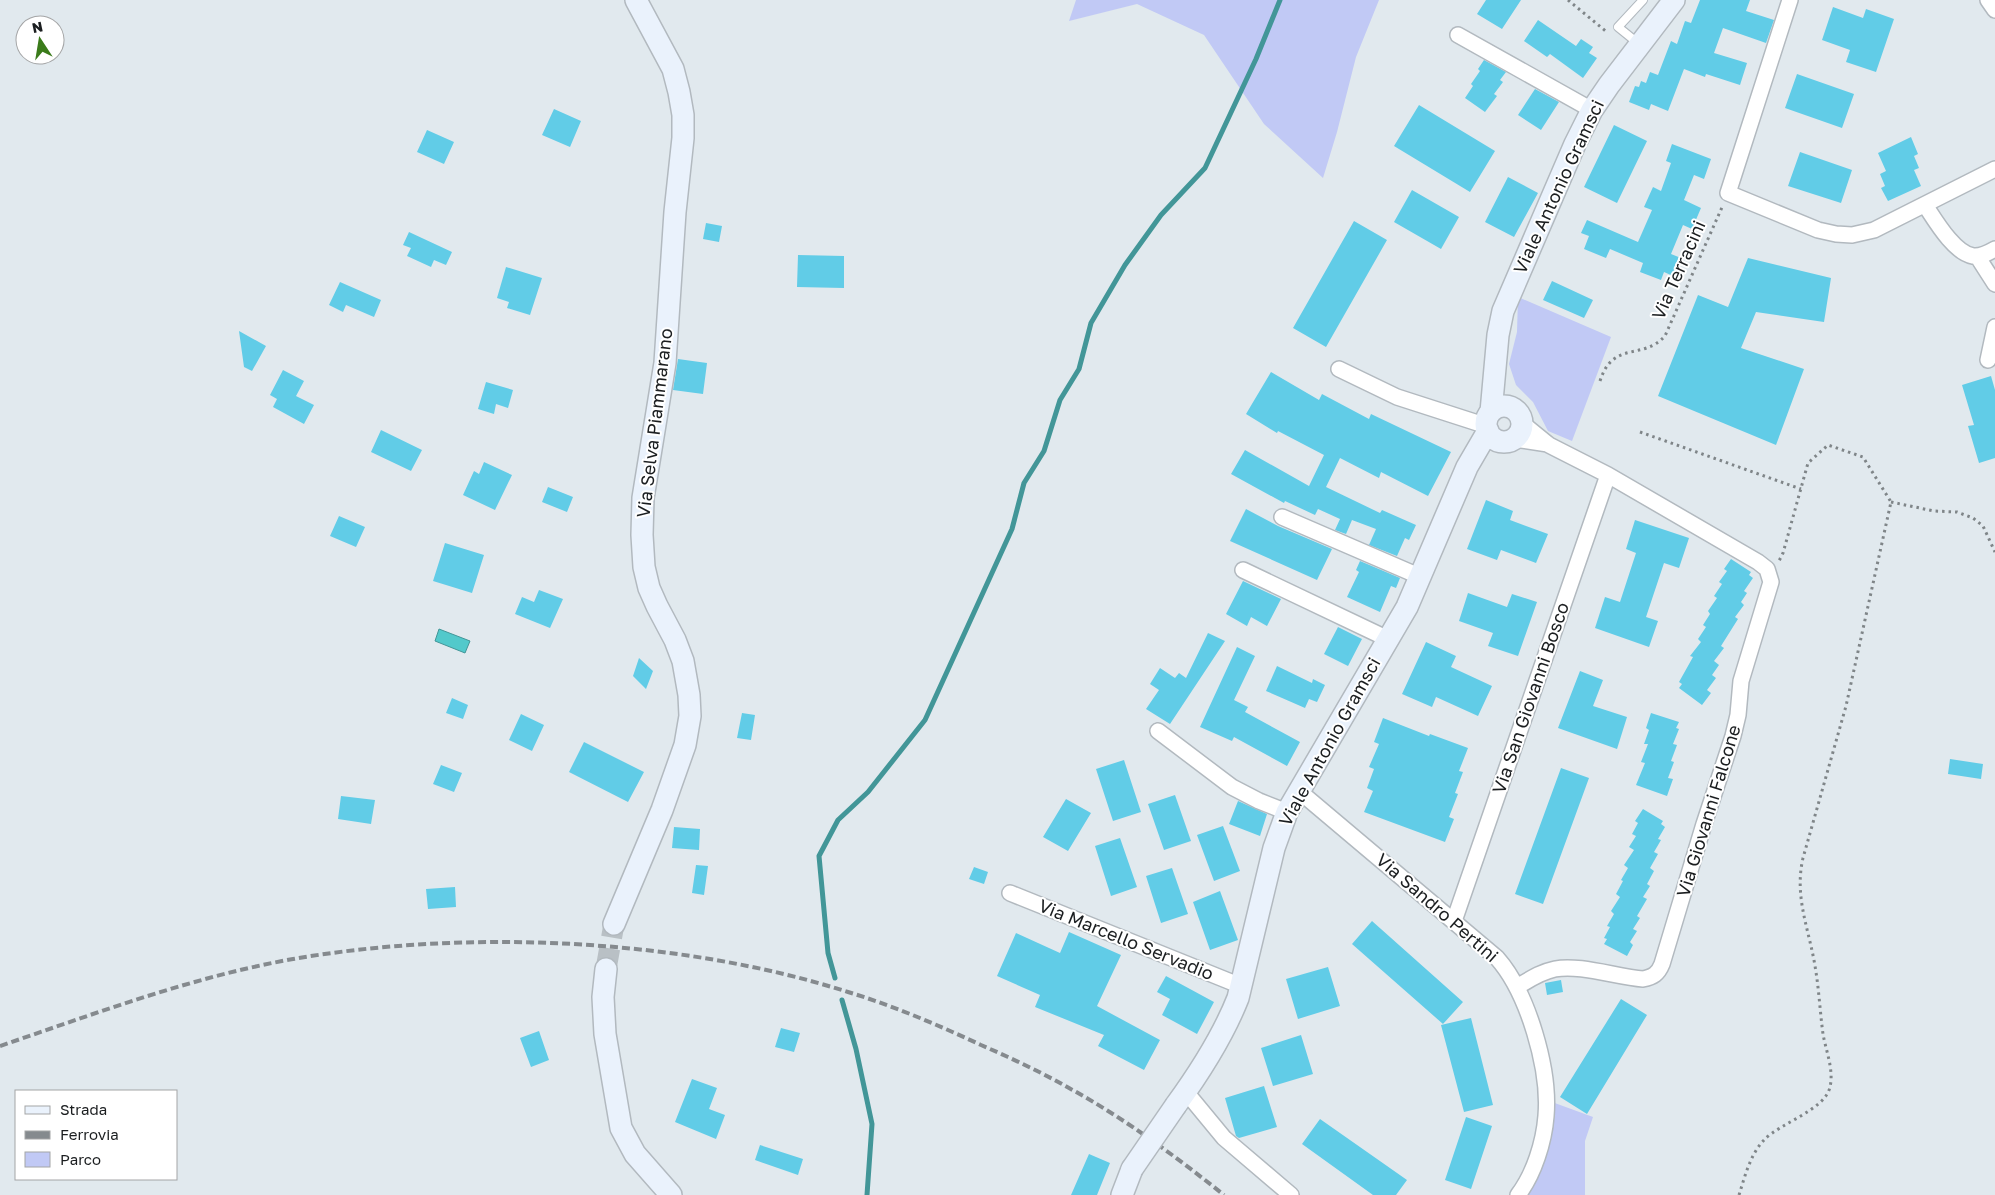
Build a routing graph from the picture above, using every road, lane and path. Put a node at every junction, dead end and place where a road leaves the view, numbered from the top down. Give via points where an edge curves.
1 (636, 0) edge
2 (1568, 0) edge
3 (1643, 0) edge
4 (1790, 0) edge
5 (1988, 0) edge
6 (1671, 1) edge
7 (1995, 10) edge
8 (1618, 27) junction
9 (1458, 35) dead end
10 (1639, 45) junction
11 (1592, 110) junction
12 (1995, 169) edge
13 (1728, 193) junction
14 (1925, 205) junction
15 (1995, 249) edge
16 (1977, 256) junction
17 (1995, 284) edge
18 (1995, 327) edge
19 (1988, 360) dead end
20 (1339, 368) dead end
21 (1600, 381) dead end
22 (1501, 425) junction
23 (1640, 432) dead end
24 (1608, 475) junction
25 (1801, 489) junction
26 (1891, 502) junction
27 (1282, 517) dead end
28 (1995, 552) edge
29 (1243, 570) dead end
30 (1770, 573) junction
31 (1422, 577) junction
32 (1388, 639) junction
33 (1158, 731) dead end
34 (1299, 791) junction
35 (1288, 812) junction
36 (1010, 893) dead end
37 (1454, 921) junction
38 (614, 924) tunnel mouth
39 (606, 969) tunnel mouth
40 (1241, 986) junction
41 (1517, 988) junction
42 (1181, 1098) junction
43 (671, 1195) edge
44 (1122, 1195) edge
45 (1292, 1195) edge
46 (1518, 1195) edge
47 (1739, 1195) edge

1 - 38 street, Via Selva Piammarano via 673,70 683,115 665,363 644,488 642,536 647,580 684,667 690,716 683,750 660,816
2 - 8 path via 1611,36
3 - 8 lane
4 - 13 street
5 - 7 street
6 - 10 street, Viale Antonio Gramsci
8 - 10 lane
9 - 11 street
10 - 11 street, Viale Antonio Gramsci
11 - 22 street, Viale Antonio Gramsci via 1505,302 1496,364
12 - 14 street
13 - 14 street via 1818,230 1848,235 1874,230
13 - 21 path, Via Terracini via 1664,336 1648,347 1615,357 1607,365
14 - 16 street via 1957,247 1964,253
15 - 16 street
16 - 17 street
18 - 19 street
20 - 22 street via 1397,397 1447,414
22 - 24 street
22 - 31 street, Viale Antonio Gramsci via 1467,468
23 - 25 path
24 - 30 street via 1758,562
24 - 37 street, Via San Giovanni Bosco
25 - 26 path via 1808,463 1828,446 1863,457
25 - 30 path via 1783,553
26 - 28 path via 1957,512 1973,518 1983,526
26 - 47 path via 1846,706 1799,883 1816,969 1831,1075 1830,1089 1820,1102 1765,1139 1751,1161
27 - 31 street
29 - 32 street
30 - 41 street, Via Giovanni Falcone via 1770,589 1741,681 1735,729 1658,973 1643,979 1557,968 1541,973
31 - 32 street, Viale Antonio Gramsci
32 - 34 street, Viale Antonio Gramsci
33 - 35 street via 1223,782 1247,796
34 - 35 street, Viale Antonio Gramsci
34 - 37 street, Via Sandro Pertini
35 - 40 street, Viale Antonio Gramsci via 1274,848
36 - 40 street, Via Marcello Servadio
37 - 41 street, Via Sandro Pertini via 1497,958
39 - 43 street via 603,997 605,1034 621,1128 635,1154
40 - 42 street, Viale Antonio Gramsci via 1229,1020
41 - 46 street, Via Sandro Pertini via 1533,1031 1546,1104 1538,1153
42 - 44 street, Viale Antonio Gramsci, bridge via 1132,1169
42 - 45 street

